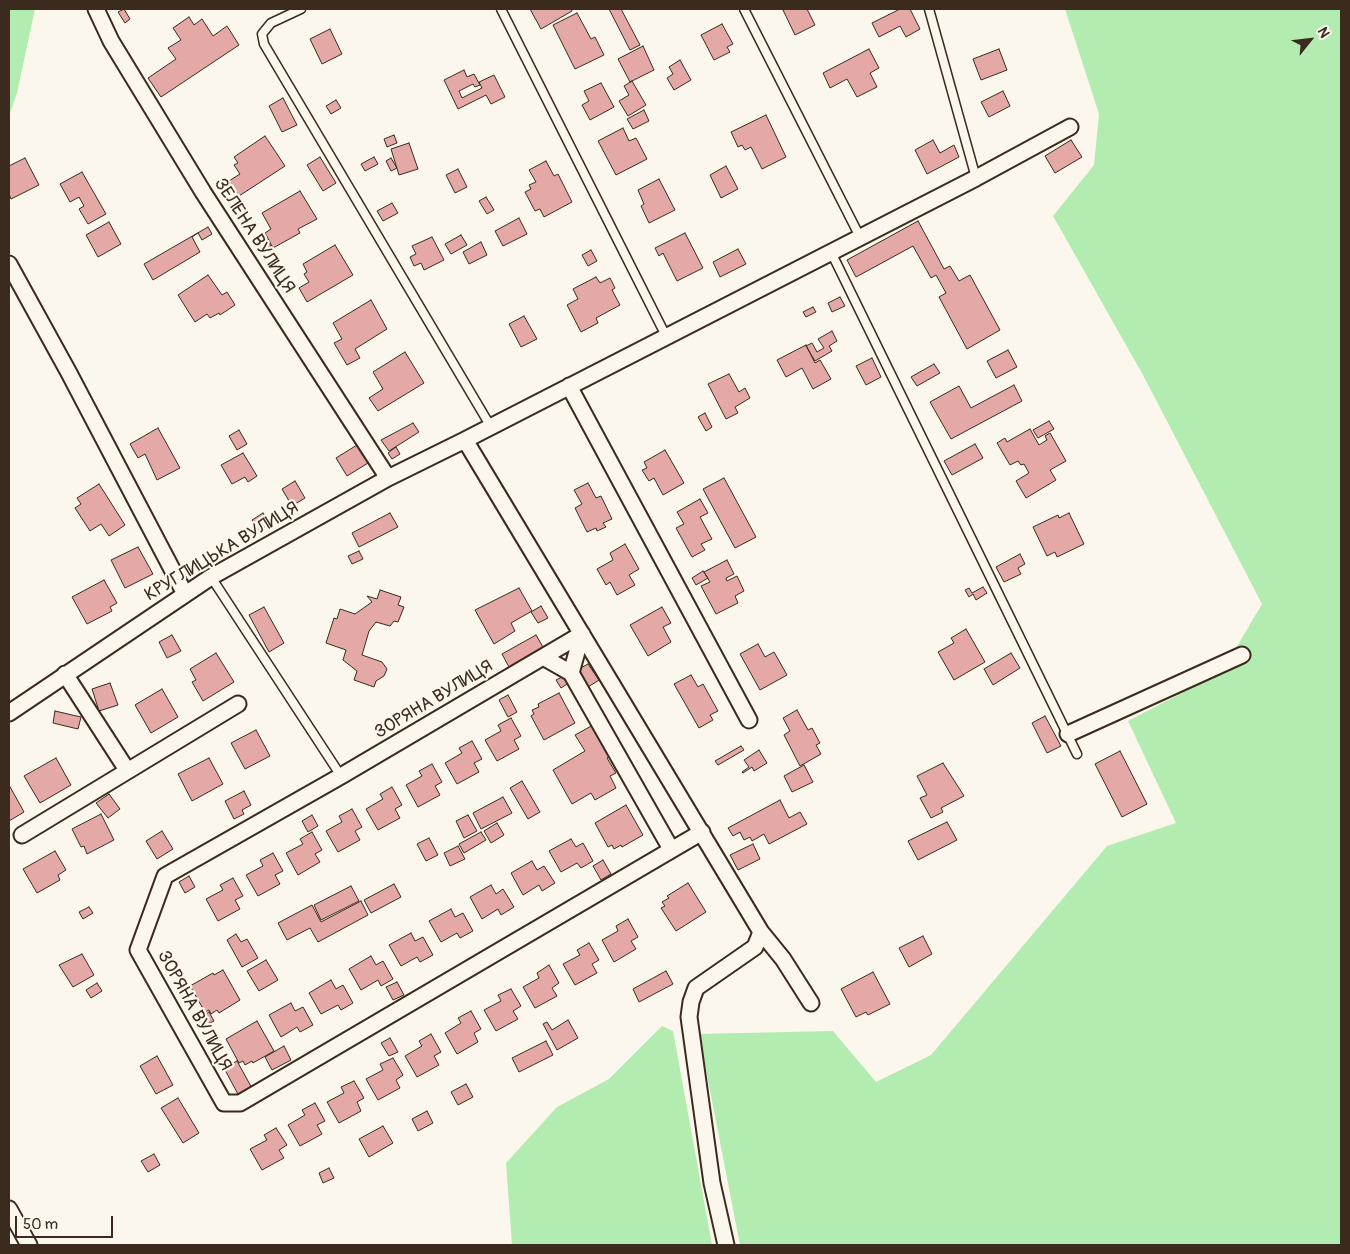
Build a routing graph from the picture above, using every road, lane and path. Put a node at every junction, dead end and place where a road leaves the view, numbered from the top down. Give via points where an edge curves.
1 (96, 9) edge
2 (301, 9) edge
3 (501, 9) edge
4 (744, 9) edge
5 (928, 9) edge
6 (1070, 127) dead end
7 (976, 178) junction
8 (860, 236) junction
9 (831, 252) junction
10 (9, 264) edge
11 (666, 336) junction
12 (569, 386) junction
13 (491, 427) junction
14 (465, 440) junction
15 (388, 478) junction
16 (211, 577) junction
17 (185, 594) junction
18 (582, 634) junction
19 (1242, 655) dead end
20 (542, 657) junction
21 (571, 673) junction
22 (65, 674) junction
23 (238, 704) dead end
24 (9, 713) edge
25 (749, 720) dead end
26 (1068, 734) junction
27 (1077, 754) dead end
28 (127, 770) junction
29 (341, 776) junction
30 (702, 832) junction
31 (22, 835) dead end
32 (671, 849) junction
33 (761, 932) junction
34 (811, 1003) dead end
35 (9, 1209) edge
36 (28, 1245) edge
37 (726, 1245) edge

1 - 15 street, ЗЕЛЕНА ВУЛИЦЯ via 111,41 203,192
2 - 13 lane via 260,32 264,44
3 - 11 lane
4 - 8 lane
5 - 7 lane
6 - 7 street, КРУГЛИЦЬКА ВУЛИЦЯ
7 - 8 street, КРУГЛИЦЬКА ВУЛИЦЯ
8 - 9 street, КРУГЛИЦЬКА ВУЛИЦЯ
9 - 11 street, КРУГЛИЦЬКА ВУЛИЦЯ
9 - 26 lane
10 - 17 street
11 - 12 street, КРУГЛИЦЬКА ВУЛИЦЯ
12 - 13 street, КРУГЛИЦЬКА ВУЛИЦЯ
12 - 25 street
13 - 14 street, КРУГЛИЦЬКА ВУЛИЦЯ
14 - 15 street, КРУГЛИЦЬКА ВУЛИЦЯ
14 - 18 street
15 - 16 street, КРУГЛИЦЬКА ВУЛИЦЯ
16 - 17 street, КРУГЛИЦЬКА ВУЛИЦЯ
16 - 29 lane
17 - 22 street, КРУГЛИЦЬКА ВУЛИЦЯ
18 - 20 street, ЗОРЯНА ВУЛИЦЯ
18 - 21 street
18 - 30 street
19 - 26 street
20 - 21 street
20 - 29 street, ЗОРЯНА ВУЛИЦЯ
21 - 32 street
22 - 24 street, КРУГЛИЦЬКА ВУЛИЦЯ
22 - 28 street
23 - 28 street
26 - 27 lane
28 - 31 street
29 - 32 street, ЗОРЯНА ВУЛИЦЯ via 165,876 138,950 224,1103 240,1102
30 - 32 street, ЗОРЯНА ВУЛИЦЯ
30 - 33 street
33 - 34 street
33 - 37 street via 755,947 696,988 689,1017 712,1183
35 - 36 street

